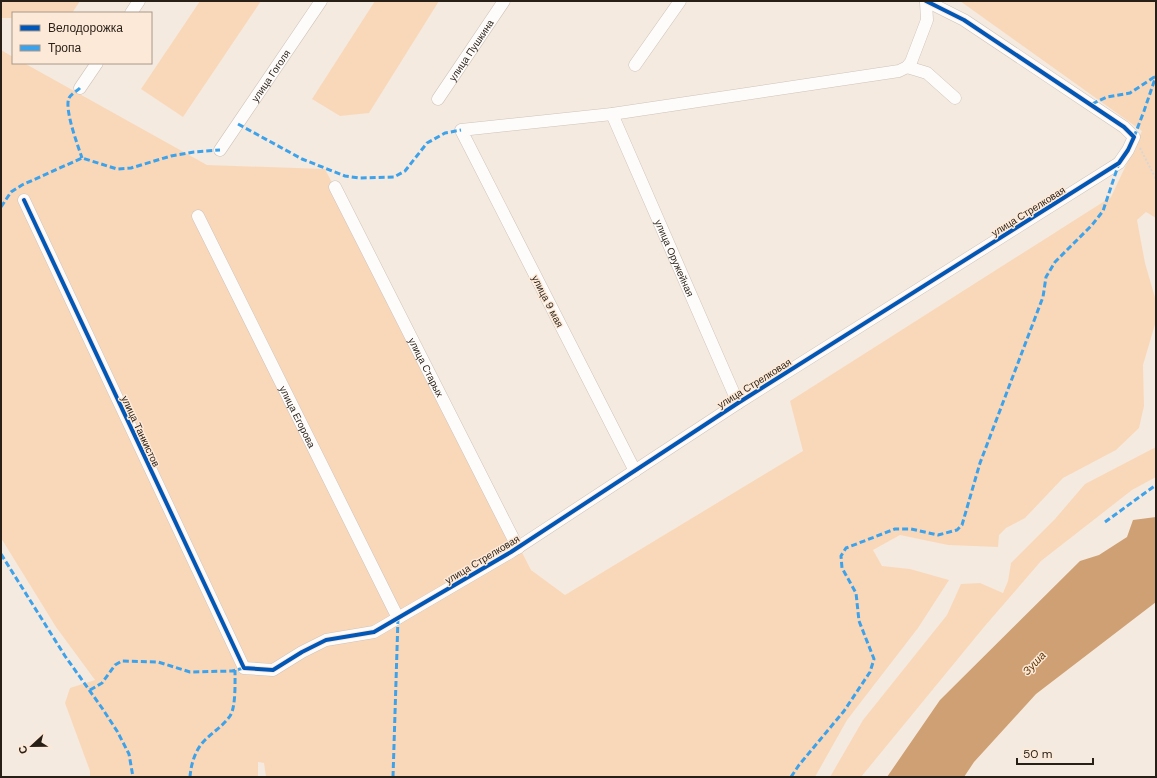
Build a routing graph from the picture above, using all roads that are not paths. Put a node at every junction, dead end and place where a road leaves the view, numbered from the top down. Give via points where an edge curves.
1 (139, 1) edge
2 (321, 1) edge
3 (504, 1) edge
4 (680, 1) edge
5 (926, 1) edge
6 (132, 12) edge
7 (96, 64) edge
8 (635, 65) dead end
9 (907, 67) junction
10 (80, 88) dead end
11 (955, 98) dead end
12 (438, 99) dead end
13 (612, 114) junction
14 (220, 150) dead end
15 (335, 187) dead end
16 (24, 200) dead end
17 (198, 216) dead end
18 (738, 402) junction
19 (635, 471) junction
20 (518, 548) junction
21 (398, 618) junction
22 (244, 668) joint

1 - 6 street
2 - 14 street, улица Гоголя
3 - 12 street, улица Пушкина
4 - 8 street
5 - 9 street via 927,20
5 - 18 street, улица Стрелковая via 964,20 1124,127 1134,137 1128,150 1119,163
7 - 10 street
9 - 11 street via 927,73
9 - 13 street via 899,71
13 - 18 street, улица Оружейная
13 - 19 street, улица 9 мая via 461,130
15 - 20 street, улица Старых
16 - 22 street, улица Танкистов
17 - 21 street, улица Егорова
18 - 19 street, улица Стрелковая
19 - 20 street, улица Стрелковая
20 - 21 street, улица Стрелковая
21 - 22 street, улица Стрелковая via 374,632 326,640 273,670

